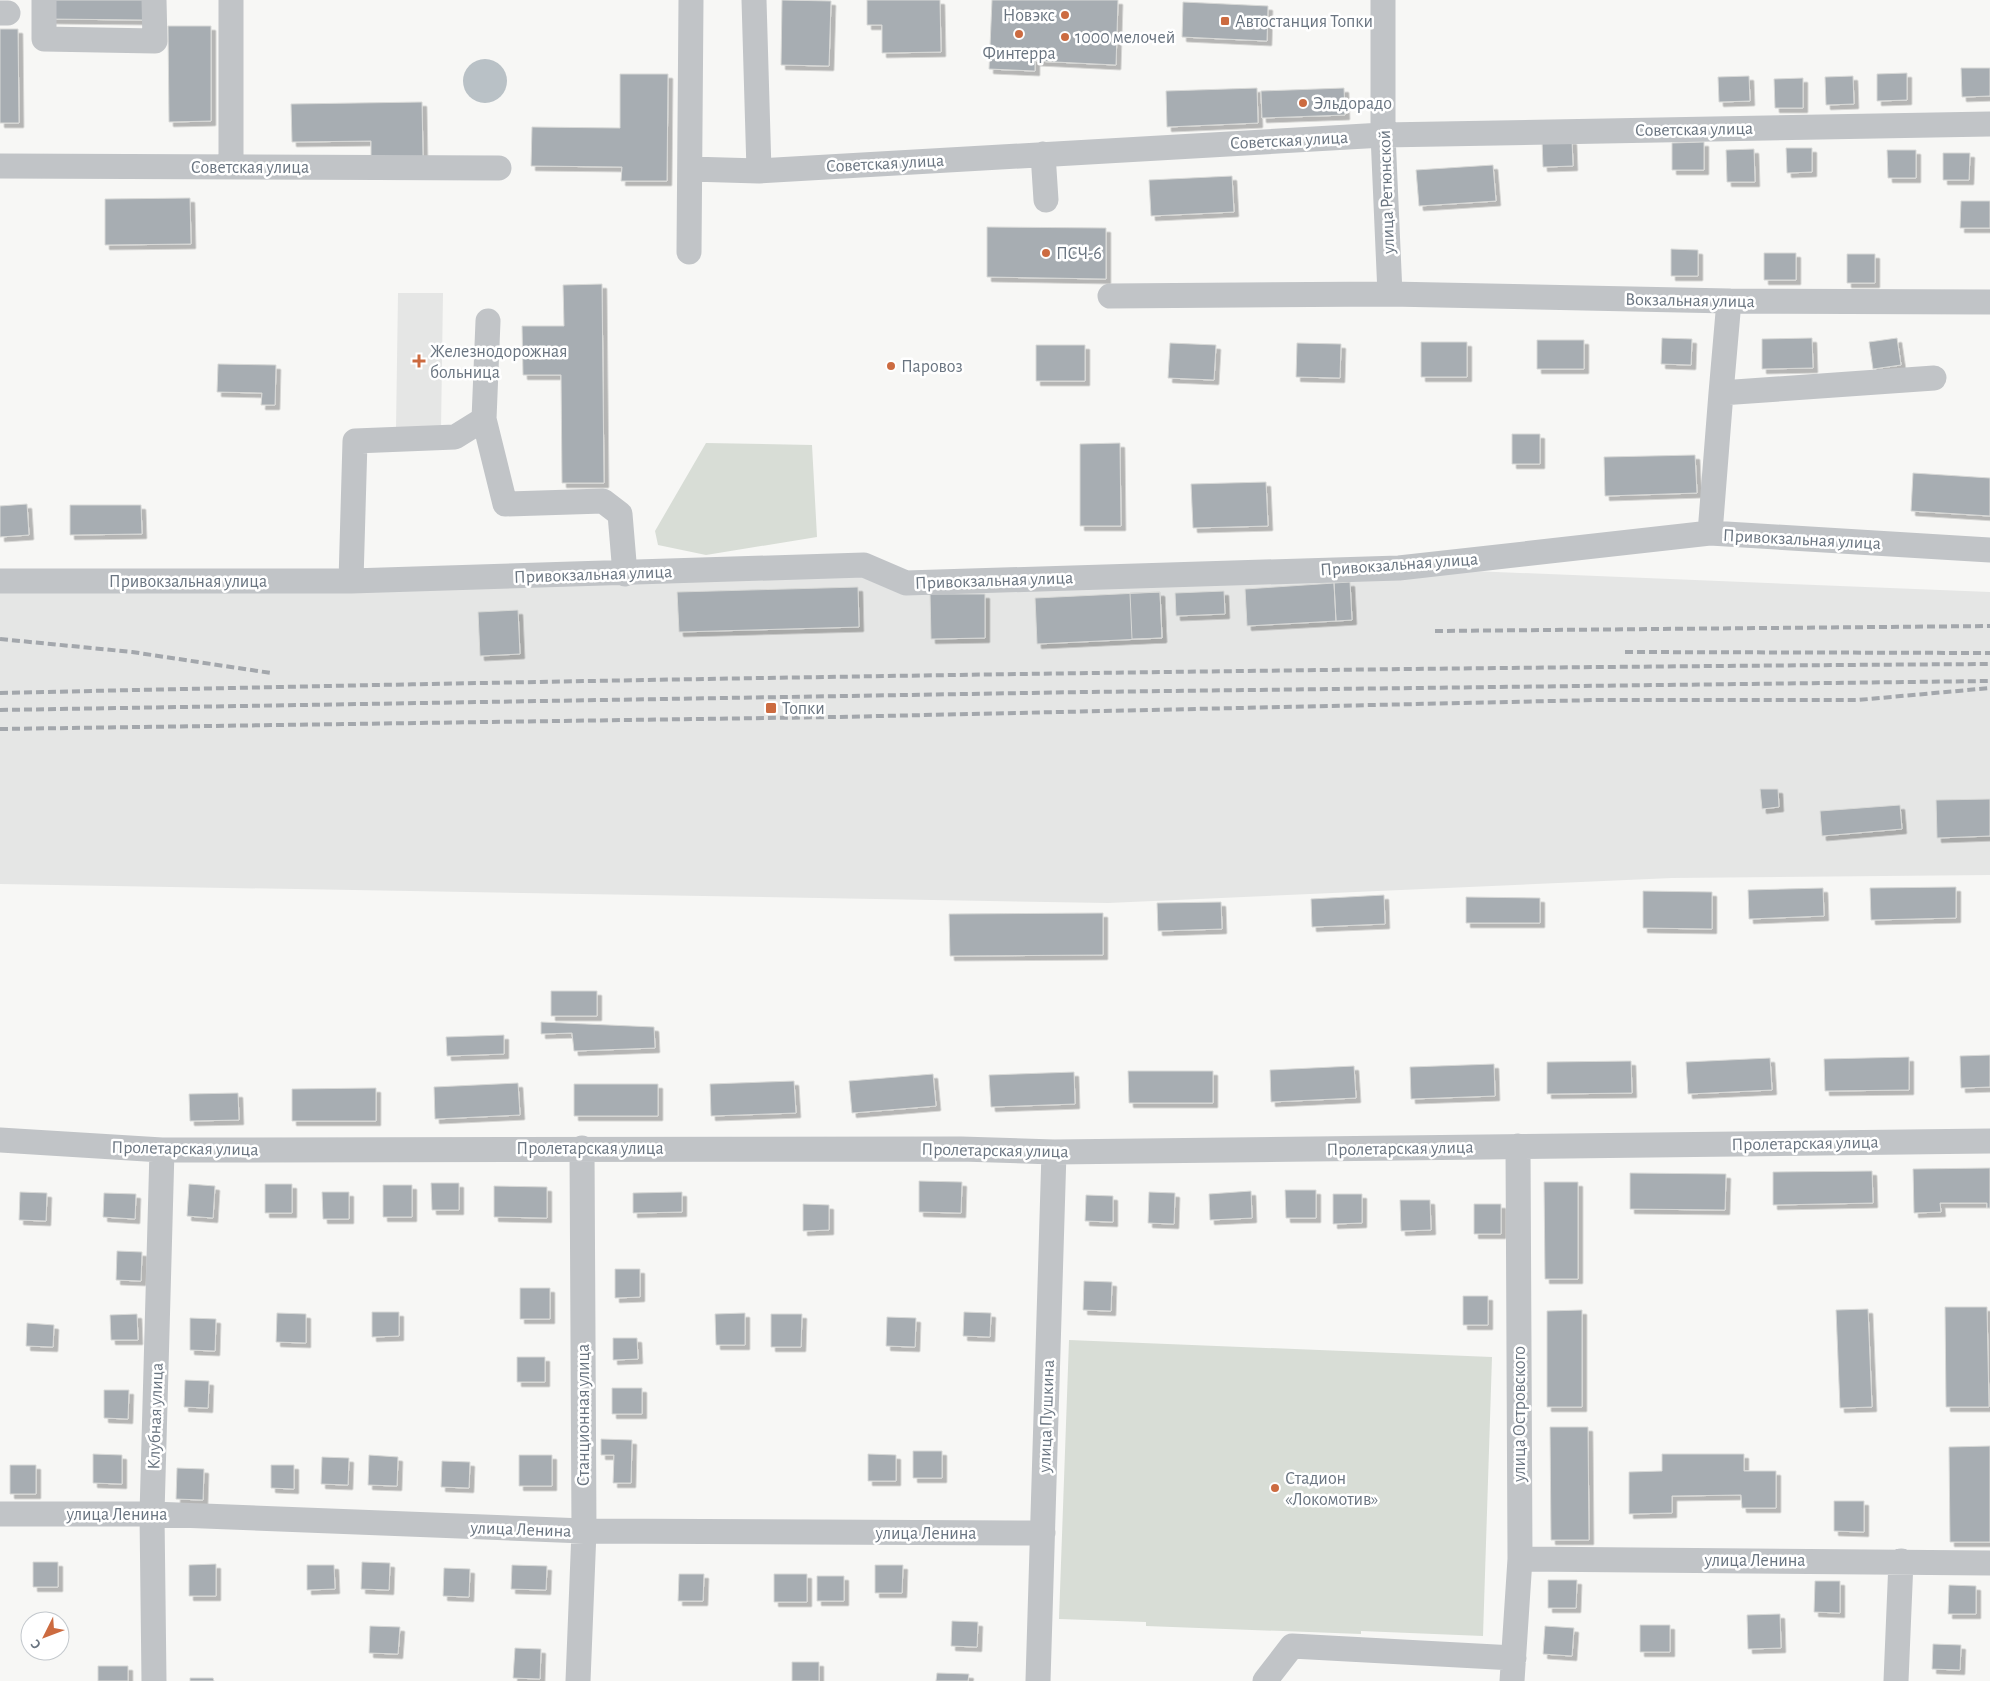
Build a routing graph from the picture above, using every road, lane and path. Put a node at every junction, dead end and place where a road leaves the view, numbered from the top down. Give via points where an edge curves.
1 (44, 0) edge
2 (154, 0) edge
3 (230, 0) edge
4 (691, 0) edge
5 (754, 0) edge
6 (1383, 0) edge
7 (1990, 124) edge
8 (1383, 135) junction
9 (1043, 154) junction
10 (0, 166) edge
11 (231, 167) junction
12 (499, 168) dead end
13 (690, 169) junction
14 (760, 171) junction
15 (1046, 200) dead end
16 (689, 252) dead end
17 (1390, 294) junction
18 (1110, 296) dead end
19 (1729, 301) junction
20 (1990, 302) edge
21 (488, 321) dead end
22 (1934, 378) dead end
23 (1721, 393) junction
24 (484, 419) junction
25 (1710, 533) junction
26 (1990, 550) edge
27 (625, 574) junction
28 (0, 581) edge
29 (351, 581) junction
30 (0, 1140) edge
31 (1990, 1141) edge
32 (1518, 1146) junction
33 (582, 1148) junction
34 (162, 1150) junction
35 (1054, 1152) junction
36 (0, 1514) edge
37 (152, 1514) junction
38 (584, 1531) junction
39 (1043, 1533) junction
40 (1520, 1559) junction
41 (1901, 1561) junction
42 (1990, 1563) edge
43 (1513, 1670) edge
44 (154, 1681) edge
45 (578, 1681) edge
46 (1038, 1681) edge
47 (1265, 1681) edge
48 (1896, 1681) edge

1 - 2 street via 44,39 155,42
3 - 11 street
4 - 13 street
5 - 14 street
6 - 8 street, улица Ретюнской
7 - 8 street, Советская улица
8 - 9 street, Советская улица
8 - 17 street, улица Ретюнской
9 - 14 street, Советская улица
9 - 15 street
10 - 11 street, Советская улица
11 - 12 street, Советская улица
13 - 14 street, Советская улица
13 - 16 street
17 - 18 street, Вокзальная улица
17 - 19 street, Вокзальная улица
19 - 20 street, Вокзальная улица
19 - 23 street
21 - 24 street
22 - 23 street
23 - 25 street
24 - 27 street via 505,504 603,501 620,514
24 - 29 street via 455,437 355,441
25 - 26 street, Привокзальная улица
25 - 27 street, Привокзальная улица via 1389,568 906,583 864,565
27 - 29 street, Привокзальная улица
28 - 29 street, Привокзальная улица
30 - 34 street, Пролетарская улица
31 - 32 street, Пролетарская улица
32 - 35 street, Пролетарская улица
32 - 40 street, улица Островского
33 - 34 street, Пролетарская улица
33 - 35 street, Пролетарская улица
33 - 38 street, Станционная улица
34 - 37 street, Клубная улица
35 - 39 street, улица Пушкина
36 - 37 street, улица Ленина
37 - 38 street, улица Ленина
37 - 44 street, Клубная улица
38 - 39 street, улица Ленина
38 - 45 street, Станционная улица
39 - 46 street, улица Пушкина
40 - 41 street, улица Ленина
40 - 43 street, улица Островского
41 - 42 street, улица Ленина
41 - 48 street
43 - 47 street via 1292,1646

